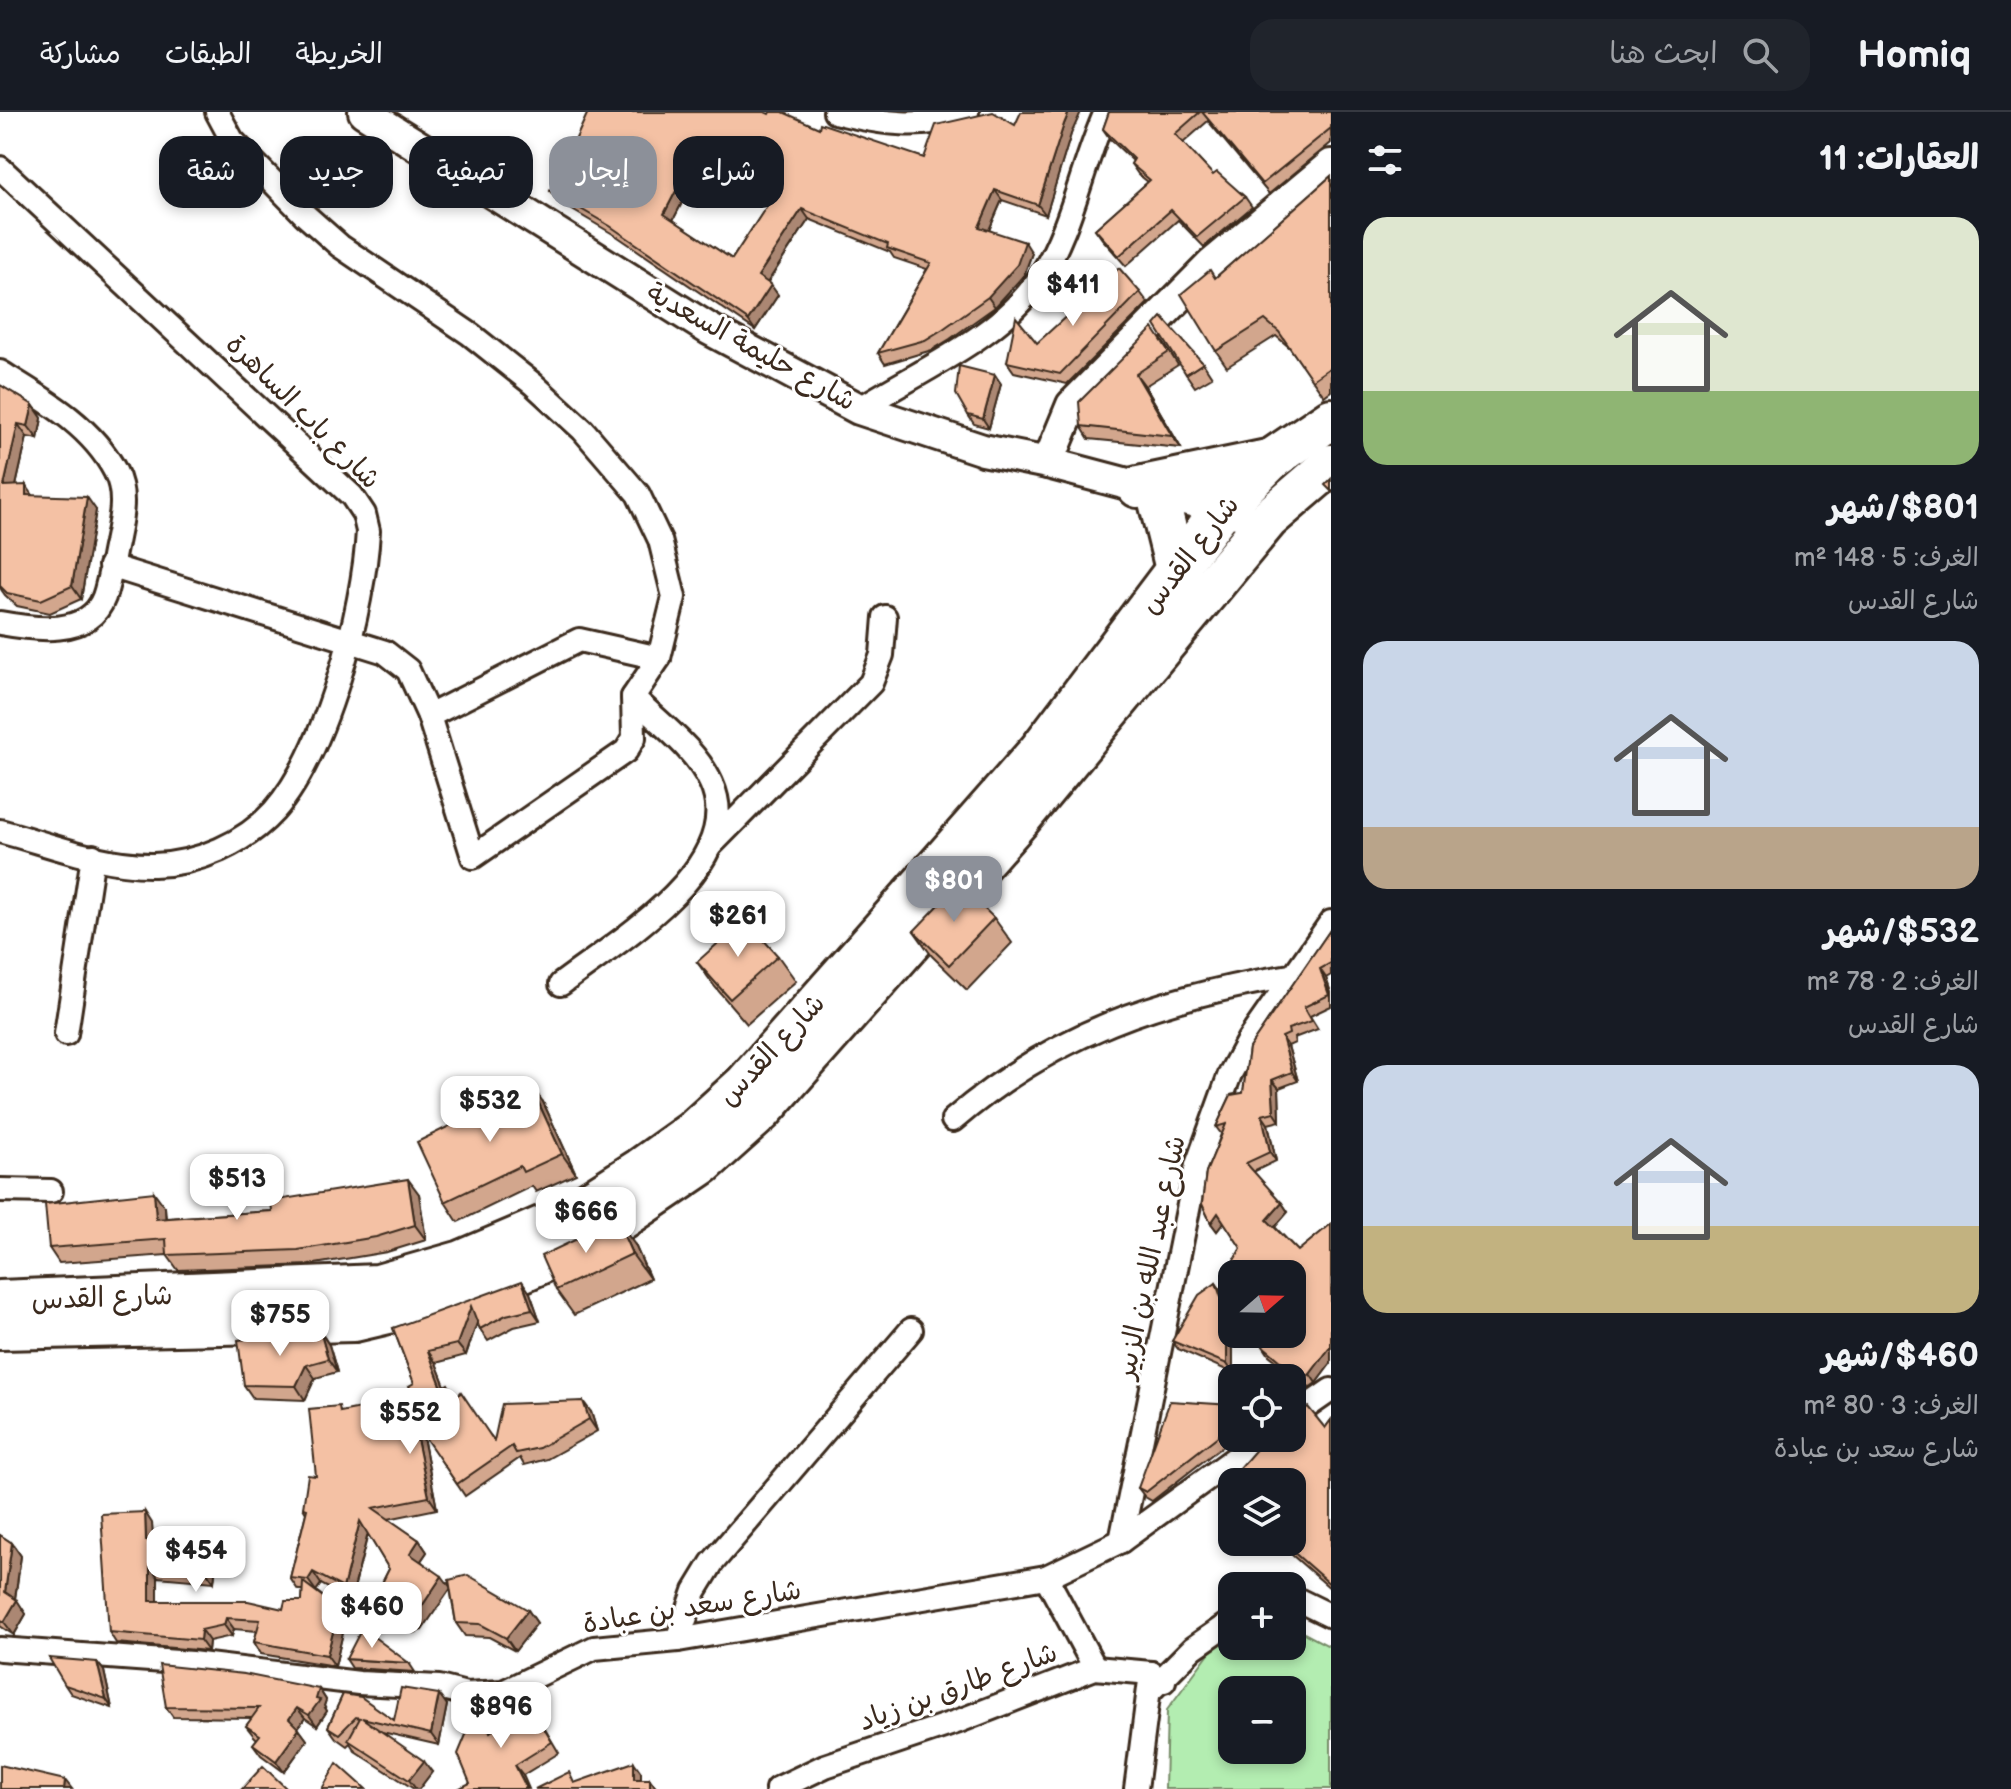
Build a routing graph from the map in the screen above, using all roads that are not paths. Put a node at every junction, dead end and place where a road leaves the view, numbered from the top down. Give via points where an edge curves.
1 (217, 112) edge
2 (364, 112) edge
3 (835, 112) edge
4 (967, 112) edge
5 (1106, 112) edge
6 (1331, 165) edge
7 (0, 168) edge
8 (0, 372) edge
9 (859, 409) junction
10 (1331, 419) edge
11 (1272, 459) junction
12 (1048, 463) junction
13 (1331, 465) edge
14 (1147, 490) junction
15 (1221, 510) junction
16 (1268, 519) junction
17 (110, 566) junction
18 (1176, 569) junction
19 (885, 617) dead end
20 (0, 623) edge
21 (350, 640) junction
22 (659, 658) junction
23 (633, 697) junction
24 (429, 716) junction
25 (0, 831) edge
26 (709, 847) junction
27 (93, 856) junction
28 (1331, 922) edge
29 (1290, 976) junction
30 (561, 984) dead end
31 (66, 1034) dead end
32 (953, 1120) dead end
33 (0, 1190) edge
34 (51, 1191) dead end
35 (0, 1301) edge
36 (0, 1329) edge
37 (911, 1330) dead end
38 (1331, 1390) edge
39 (1306, 1407) edge
40 (1244, 1452) edge
41 (1121, 1541) junction
42 (1046, 1577) junction
43 (1218, 1613) edge
44 (1218, 1631) edge
45 (678, 1640) junction
46 (0, 1649) edge
47 (1095, 1668) junction
48 (1154, 1682) junction
49 (1137, 1788) edge
50 (777, 1789) edge

1 - 22 street via 232,140 328,236 502,358 618,468 651,518 674,597
2 - 9 street, شارع حليمة السعدية via 709,329
3 - 4 street via 910,124
5 - 9 street via 1056,245 1025,298 970,341
6 - 12 street via 1212,264 1072,405
7 - 21 street, شارع باب الساهرة via 352,496 368,531
8 - 17 street via 81,428 117,474 123,511
9 - 12 street, شارع حليمة السعدية via 923,433
10 - 11 highway, شارع القدس
11 - 14 highway
11 - 15 highway, شارع القدس
12 - 14 street, شارع حليمة السعدية
13 - 16 highway, شارع القدس
14 - 15 street, شارع حليمة السعدية
14 - 18 highway
15 - 16 street, شارع حليمة السعدية
15 - 18 highway, شارع القدس
16 - 36 highway, شارع القدس via 1020,819 762,1111 703,1164 588,1242 469,1292 354,1321
17 - 20 street via 103,600 88,616 64,628 37,630
17 - 21 street
18 - 35 highway, شارع القدس via 1039,751 745,1084 692,1132 565,1217 462,1261 378,1285
19 - 26 street via 882,655 871,683
21 - 24 street via 385,652 405,666
21 - 27 street, شارع باب الساهرة via 311,750 274,810 255,828 224,848 189,860 154,865
22 - 23 street
22 - 24 street via 579,640
23 - 24 street via 634,738 626,751 473,857
23 - 26 street via 700,763 711,783 717,811
25 - 27 street, شارع باب الساهرة
26 - 30 street via 684,887
27 - 31 street
28 - 29 street, شارع عبد الله بن الزبير
29 - 32 street via 1173,999 1129,1015 1029,1063
29 - 41 street, شارع عبد الله بن الزبير via 1230,1074 1197,1165
33 - 34 street
37 - 45 street via 712,1563 695,1591
38 - 39 street
40 - 41 street, شارع سعد بن عبادة
41 - 42 street, شارع سعد بن عبادة
42 - 45 street, شارع سعد بن عبادة
42 - 47 street
43 - 48 street via 1184,1636
44 - 48 street
45 - 46 street, شارع سعد بن عبادة via 594,1648 503,1692 484,1694
47 - 48 street, شارع طارق بن زياد
47 - 50 street, شارع طارق بن زياد via 825,1766
48 - 49 street

